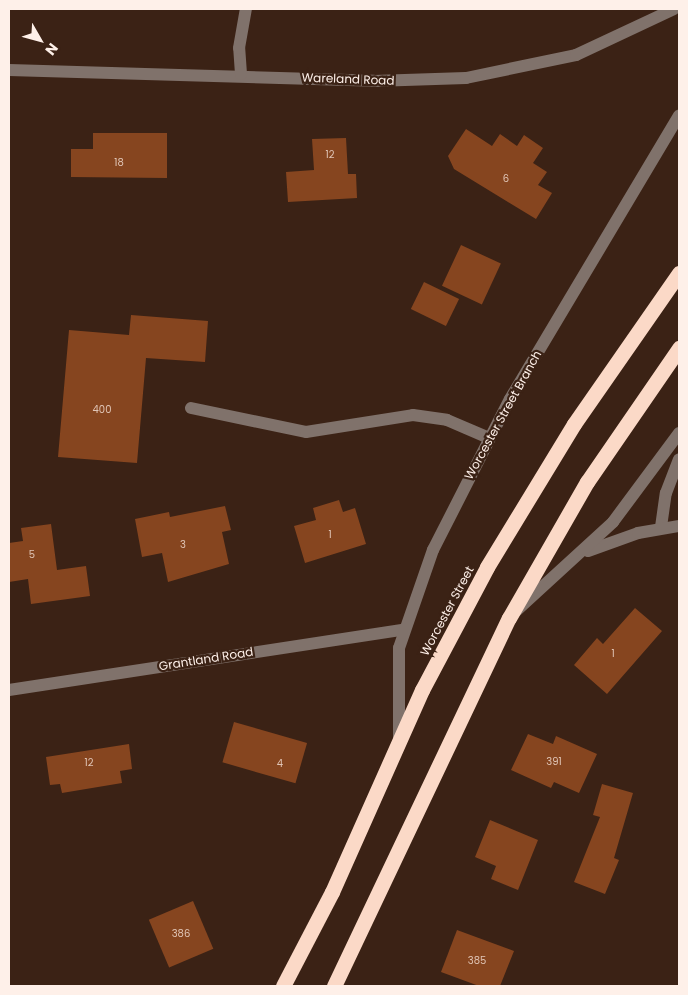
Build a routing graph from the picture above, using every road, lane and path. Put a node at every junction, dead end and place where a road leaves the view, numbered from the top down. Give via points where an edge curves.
1 (246, 9) edge
2 (674, 9) edge
3 (9, 70) edge
4 (241, 74) junction
5 (679, 116) edge
6 (679, 273) edge
7 (679, 348) edge
8 (191, 408) dead end
9 (679, 433) edge
10 (489, 438) junction
11 (679, 459) edge
12 (679, 526) edge
13 (662, 527) junction
14 (569, 562) junction
15 (509, 618) junction
16 (403, 630) junction
17 (9, 690) edge
18 (399, 740) junction
19 (283, 986) edge
20 (334, 986) edge

1 - 4 street via 239,48
2 - 4 street, Wareland Road via 600,47 498,74 394,82
3 - 4 street, Wareland Road
5 - 10 street, Worcester Street Branch
6 - 18 highway, Worcester Street via 574,424 514,519
7 - 15 highway via 587,482
8 - 10 street via 306,432 414,415 448,420
9 - 14 street via 613,522
10 - 16 street, Worcester Street Branch via 437,542
11 - 13 street via 666,494
12 - 13 street
13 - 14 street via 604,543
14 - 15 street
15 - 20 highway
16 - 17 street, Grantland Road
16 - 18 street, Worcester Street Branch via 397,666
18 - 19 highway, Worcester Street via 332,892

